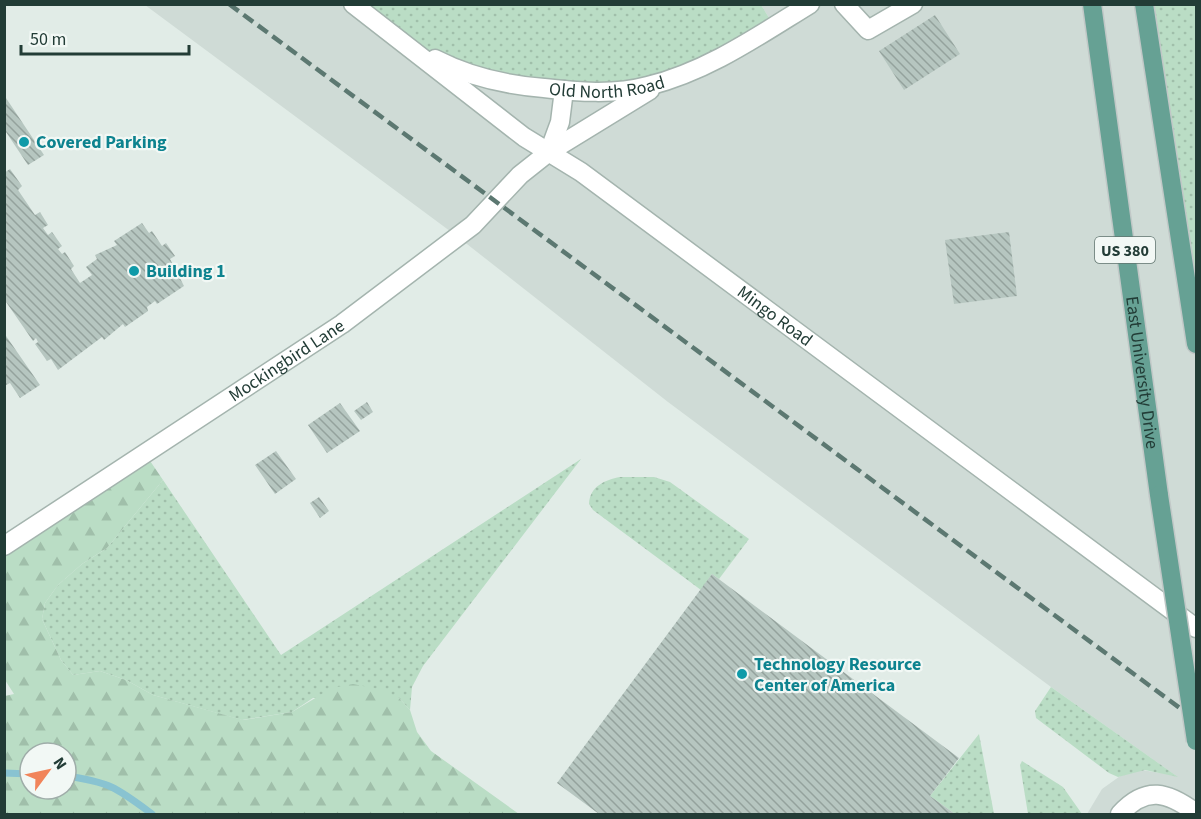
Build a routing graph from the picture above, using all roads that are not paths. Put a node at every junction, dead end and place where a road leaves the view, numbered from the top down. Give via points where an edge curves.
1 (353, 4) edge
2 (810, 4) edge
3 (844, 4) edge
4 (913, 4) edge
5 (1092, 4) edge
6 (1144, 4) edge
7 (395, 35) junction
8 (677, 77) junction
9 (564, 90) junction
10 (549, 152) junction
11 (1197, 344) edge
12 (4, 546) edge
13 (1197, 628) edge
14 (1197, 741) edge
15 (1197, 813) edge
16 (1120, 814) edge

1 - 7 street, Mingo Road
2 - 8 street, Old North Road via 732,53
3 - 4 street via 868,30
5 - 14 main road, East University Drive / US 380, bridge
6 - 11 main road, US 380
7 - 9 street, Old North Road via 470,75
7 - 10 street, Mingo Road via 460,89
8 - 9 street, Old North Road via 631,89
8 - 10 street, Mockingbird Lane
9 - 10 street via 560,122
10 - 12 street, Mockingbird Lane via 520,175 473,225 385,293
10 - 13 street, Mingo Road
15 - 16 street via 1172,797 1151,795 1133,802

